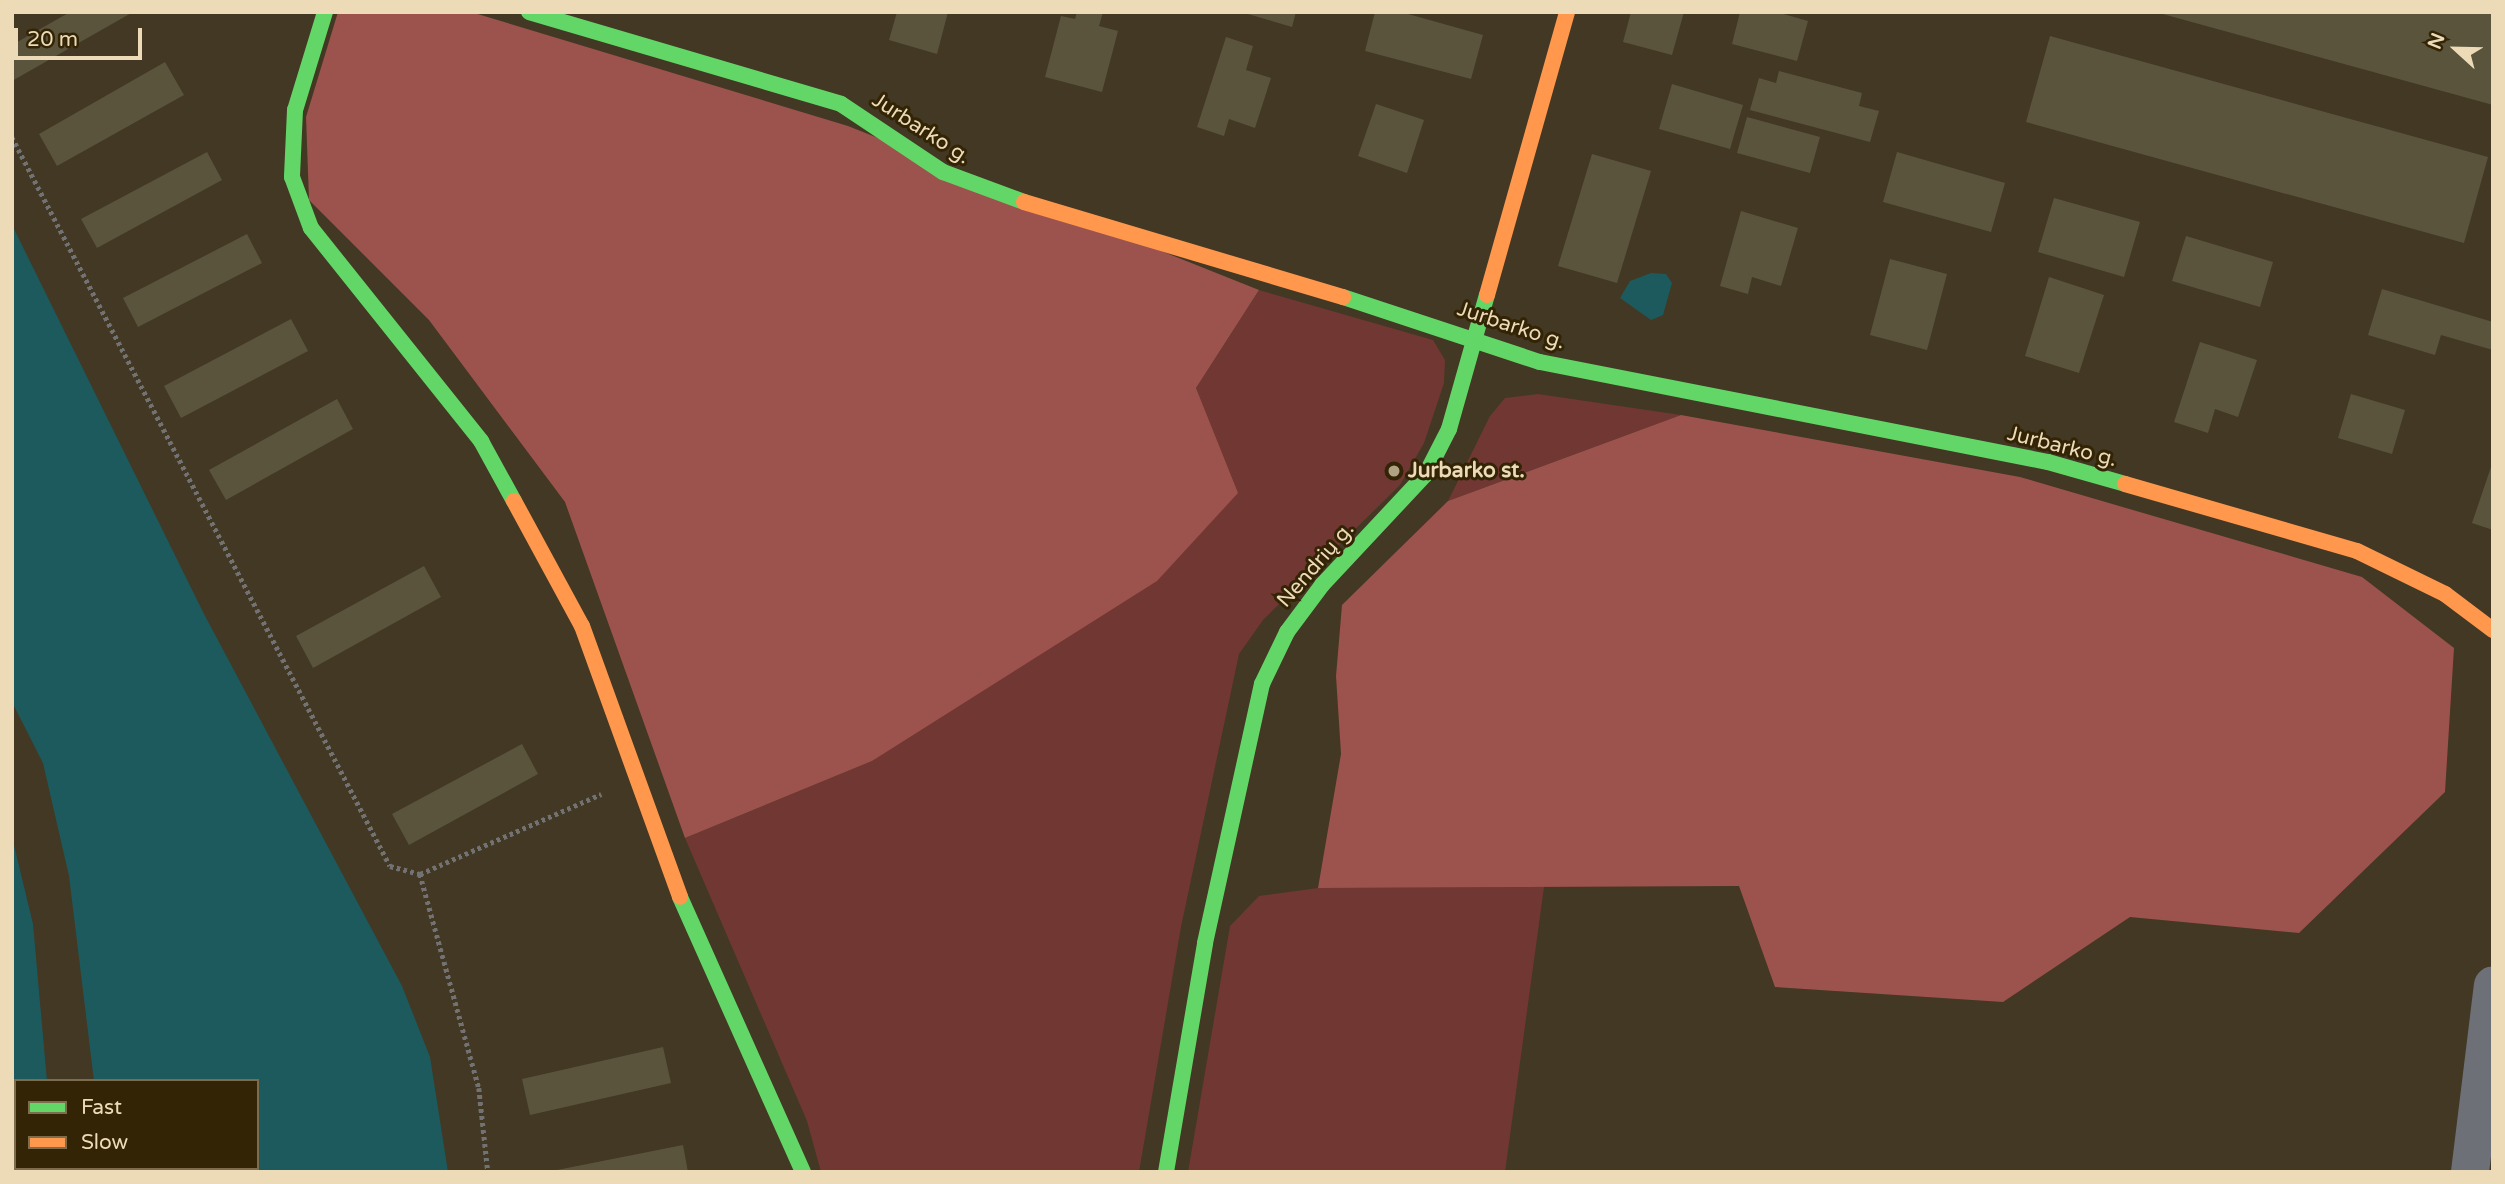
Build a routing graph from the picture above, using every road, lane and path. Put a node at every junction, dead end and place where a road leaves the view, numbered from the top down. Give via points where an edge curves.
1 (324, 12) edge
2 (529, 12) edge
3 (1567, 12) edge
4 (12, 137) edge
5 (1477, 337) junction
6 (2493, 630) edge
7 (637, 778) junction
8 (420, 874) junction
9 (2493, 985) edge
10 (488, 1172) edge
11 (803, 1172) edge
12 (1166, 1172) edge
13 (2470, 1172) edge

1 - 7 street via 295,110 292,177 311,228 481,441 582,626
2 - 5 street, Jurbarko g. via 841,104 943,172 984,190
3 - 5 street, Nendrių g.
4 - 8 path via 390,866
5 - 6 street, Jurbarko g. via 1540,362 2048,462 2319,540 2357,551 2445,594
5 - 12 street, Nendrių g. via 1449,429 1426,474 1322,585 1287,632 1262,684 1205,943
7 - 8 path
7 - 11 street via 681,899 793,1140
8 - 10 path via 479,1088
9 - 13 street

